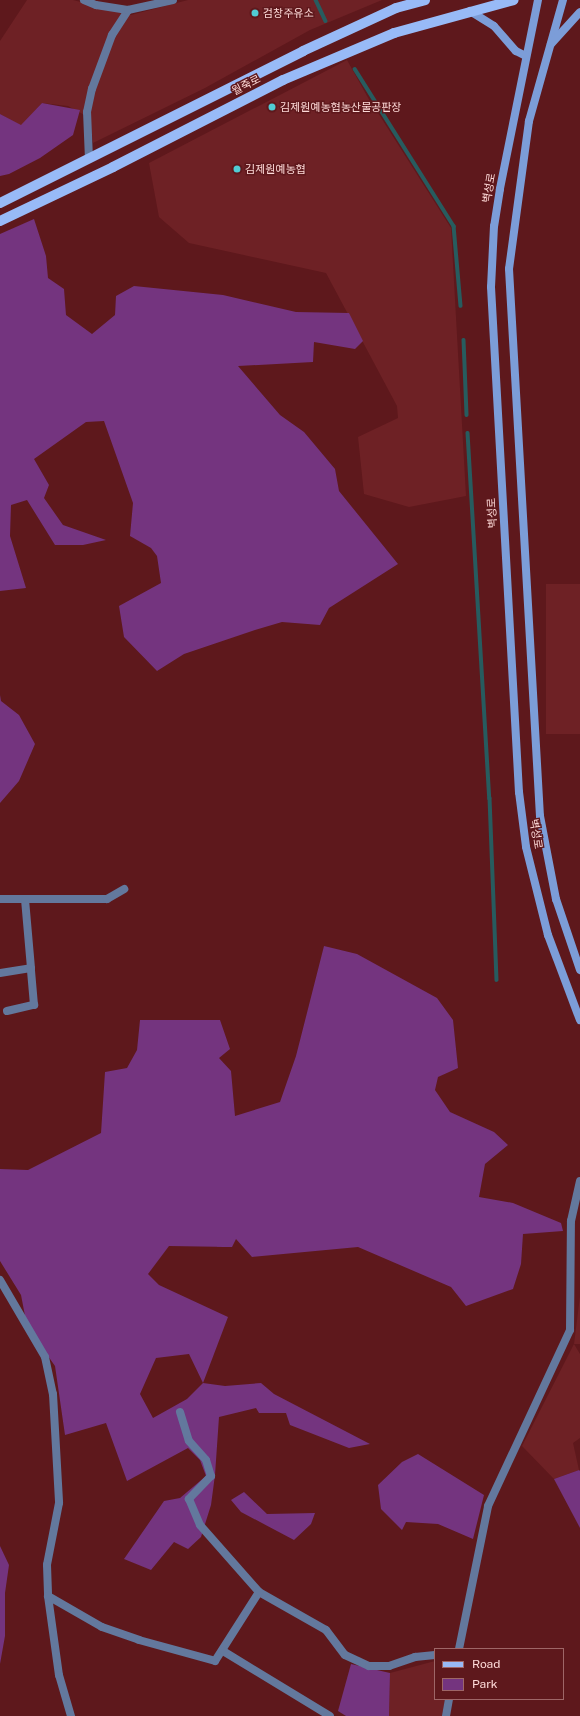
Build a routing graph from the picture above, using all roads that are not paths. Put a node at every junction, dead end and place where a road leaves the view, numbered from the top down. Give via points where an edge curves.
1 (84, 0) edge
2 (173, 0) edge
3 (425, 0) edge
4 (514, 0) edge
5 (538, 0) edge
6 (563, 0) edge
7 (128, 10) junction
8 (470, 11) junction
9 (580, 12) edge
10 (548, 48) junction
11 (526, 56) junction
12 (89, 159) junction
13 (0, 202) edge
14 (0, 221) edge
15 (124, 889) dead end
16 (0, 899) edge
17 (25, 900) junction
18 (31, 968) junction
19 (580, 970) edge
20 (0, 973) edge
21 (6, 1011) dead end
22 (580, 1020) edge
23 (580, 1181) edge
24 (0, 1280) edge
25 (180, 1412) dead end
26 (259, 1592) junction
27 (48, 1596) junction
28 (459, 1648) edge
29 (223, 1651) junction
30 (434, 1655) edge
31 (449, 1700) edge
32 (71, 1716) edge
33 (330, 1716) edge
34 (446, 1716) edge

1 - 7 street via 96,5
2 - 7 street
3 - 12 main road, 월죽로 via 396,8 317,45
4 - 8 main road, 월죽로
5 - 11 main road, 벽성로
6 - 10 main road, 벽성로
7 - 12 street via 112,35 92,89 86,112
8 - 11 main road via 494,26 516,52
8 - 14 main road, 월죽로 via 394,33 283,80 113,167
9 - 10 main road
10 - 19 main road, 벽성로 via 529,121 509,270 540,816 556,899
11 - 22 main road, 벽성로 via 494,226 491,287 519,792 526,848 548,935
12 - 13 main road, 월죽로
15 - 17 street via 107,899
16 - 17 street
17 - 18 street
18 - 20 street
18 - 21 street via 34,1005
23 - 28 street via 571,1221 570,1330 488,1506
24 - 27 street via 45,1357 53,1394 58,1503 47,1565
25 - 26 street via 189,1441 206,1460 211,1476 189,1499 200,1526
26 - 29 street
26 - 30 street via 326,1630 345,1655 369,1666 388,1666 415,1657
27 - 29 street via 102,1627 139,1640 215,1661
27 - 32 street via 59,1675
29 - 33 street
31 - 34 street

